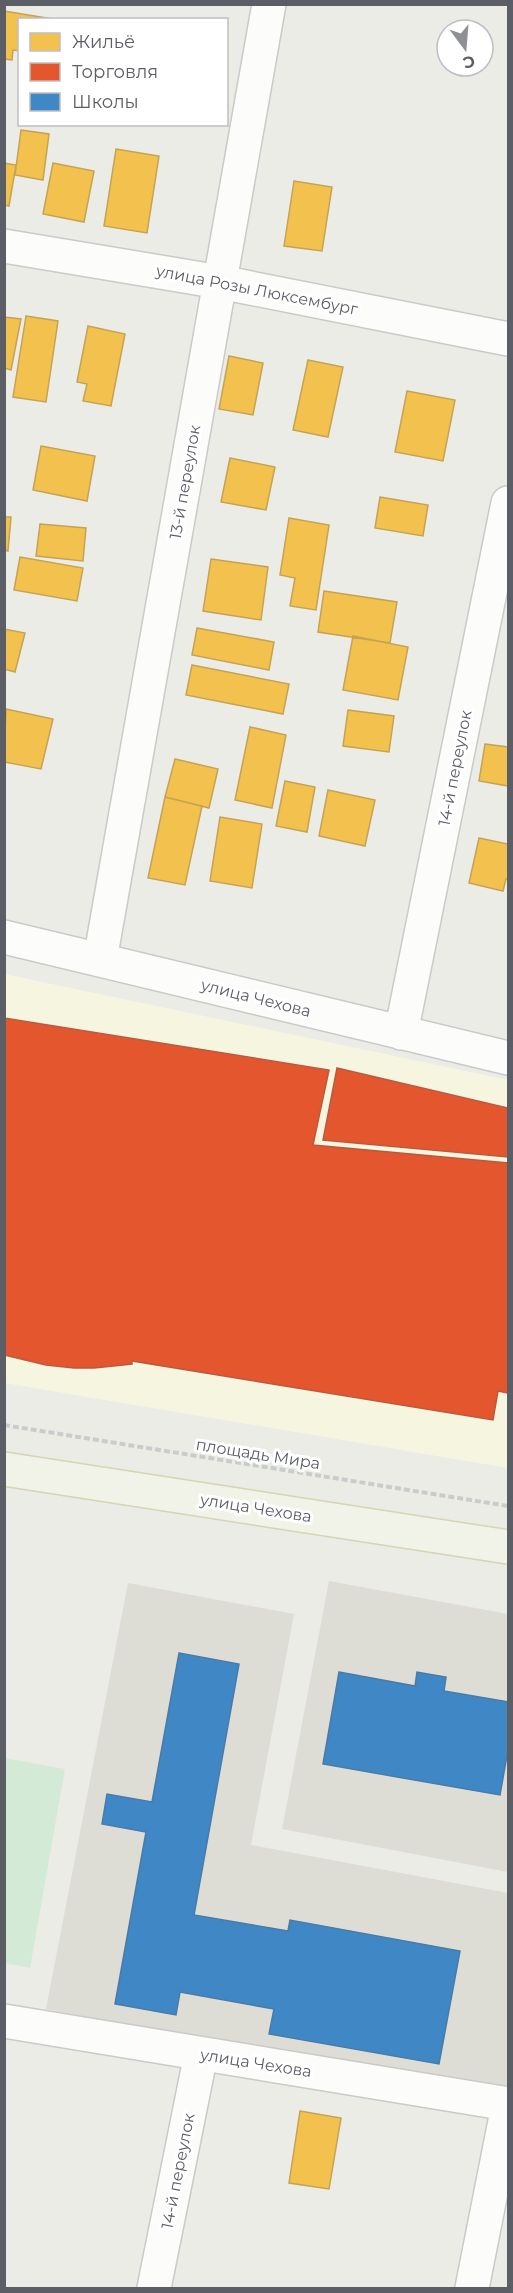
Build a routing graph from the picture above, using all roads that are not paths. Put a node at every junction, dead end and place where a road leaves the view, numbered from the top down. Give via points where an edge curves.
1 (269, 4) edge
2 (4, 246) edge
3 (220, 282) junction
4 (508, 339) edge
5 (508, 503) edge
6 (4, 937) edge
7 (100, 960) junction
8 (401, 1033) junction
9 (508, 1058) edge
10 (4, 1469) edge
11 (508, 1547) edge
12 (4, 2021) edge
13 (201, 2054) junction
14 (508, 2105) edge
15 (154, 2289) edge
16 (472, 2289) edge

1 - 3 street, 13-й переулок
2 - 3 street, улица Розы Люксембург
3 - 4 street, улица Розы Люксембург
3 - 7 street, 13-й переулок
5 - 8 street, 14-й переулок
6 - 7 street, улица Чехова
7 - 8 street, улица Чехова
8 - 9 street, улица Чехова
10 - 11 main road, улица Чехова
12 - 13 street, улица Чехова
13 - 14 street, улица Чехова
13 - 15 street, 14-й переулок
14 - 16 street

